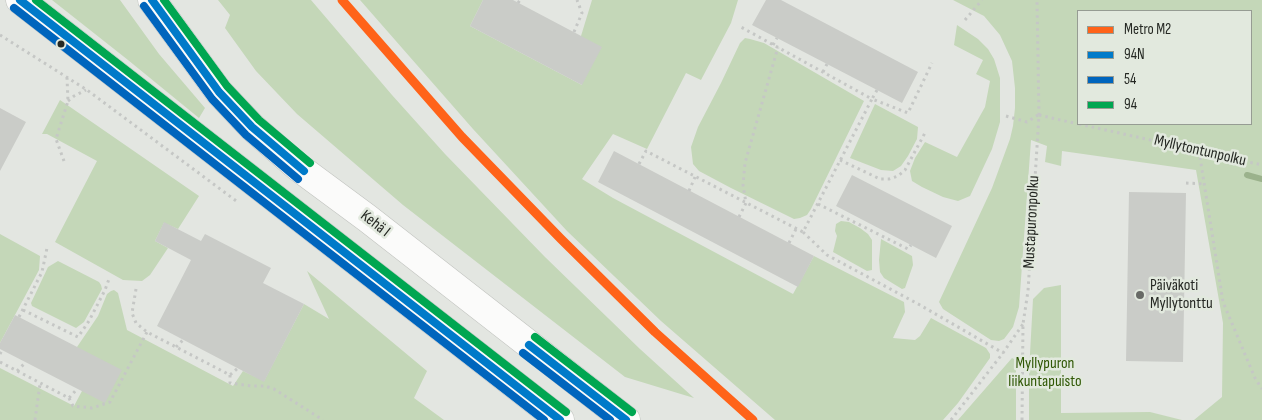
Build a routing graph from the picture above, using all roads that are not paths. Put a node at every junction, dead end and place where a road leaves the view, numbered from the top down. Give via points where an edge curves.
1 (20, 0) edge
2 (152, 0) edge
3 (560, 420) edge
4 (626, 420) edge

1 - 3 highway
2 - 4 highway, Kehä I via 219,92 252,127 298,167

